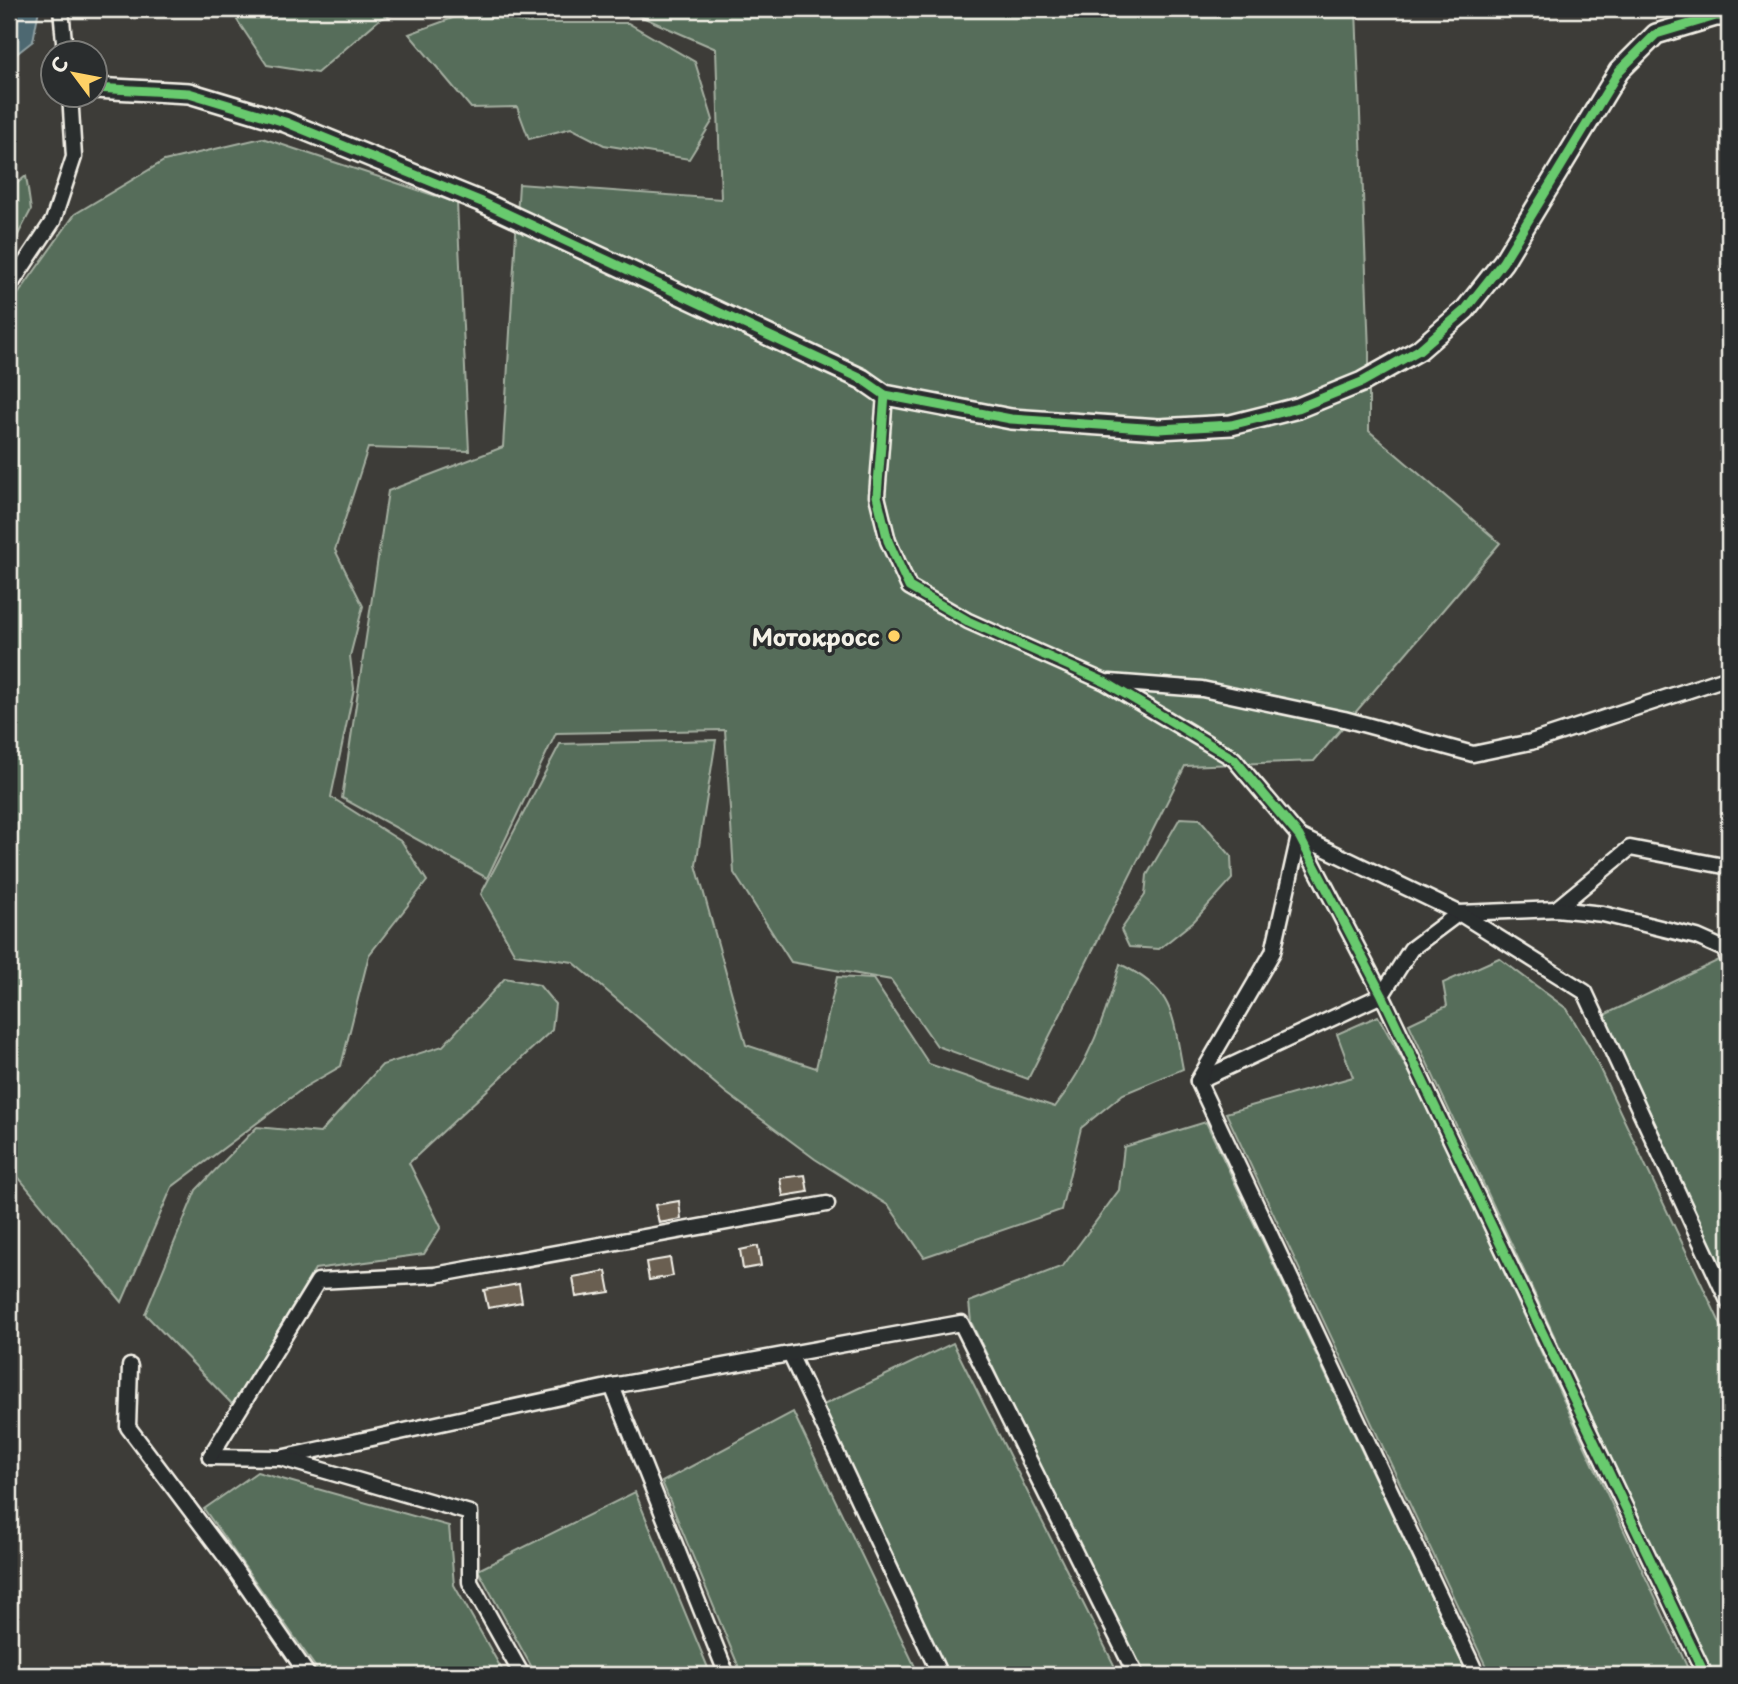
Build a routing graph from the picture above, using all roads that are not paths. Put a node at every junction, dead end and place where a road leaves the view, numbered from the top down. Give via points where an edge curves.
1 (61, 9) edge
2 (1729, 16) edge
3 (64, 38) edge
4 (108, 90) edge
5 (71, 108) edge
6 (9, 287) edge
7 (885, 395) junction
8 (1729, 677) edge
9 (1105, 682) junction
10 (1299, 836) junction
11 (1729, 867) edge
12 (1556, 909) junction
13 (1459, 913) junction
14 (1729, 960) edge
15 (1382, 995) junction
16 (1198, 1081) junction
17 (827, 1205) dead end
18 (1729, 1303) edge
19 (790, 1354) junction
20 (130, 1366) dead end
21 (612, 1386) junction
22 (280, 1458) junction
23 (308, 1675) edge
24 (522, 1675) edge
25 (727, 1675) edge
26 (940, 1675) edge
27 (1136, 1675) edge
28 (1478, 1675) edge
29 (1705, 1675) edge

1 - 3 street
2 - 7 street via 1656,34 1619,71 1503,262 1465,310 1419,351 1363,382 1298,408 1231,425 1159,429 1011,419
4 - 7 street via 188,93 285,122 482,202 862,379
5 - 6 street via 74,157 53,221
7 - 9 street via 877,496 888,541 909,587 968,621
8 - 9 street via 1531,742 1473,754 1344,719 1202,689
9 - 10 street via 1234,759
10 - 13 street
10 - 15 street
10 - 16 street via 1273,951
11 - 12 street via 1630,848
12 - 13 street
12 - 14 street via 1603,914 1698,937 1724,949
13 - 15 street via 1411,949
13 - 18 street via 1585,992
15 - 16 street
15 - 29 street
16 - 28 street
17 - 22 street via 435,1275 318,1281 210,1457
19 - 21 street
19 - 26 street
19 - 27 street via 961,1323
20 - 23 street via 128,1427
21 - 22 street
21 - 25 street
22 - 24 street via 470,1513 470,1582

